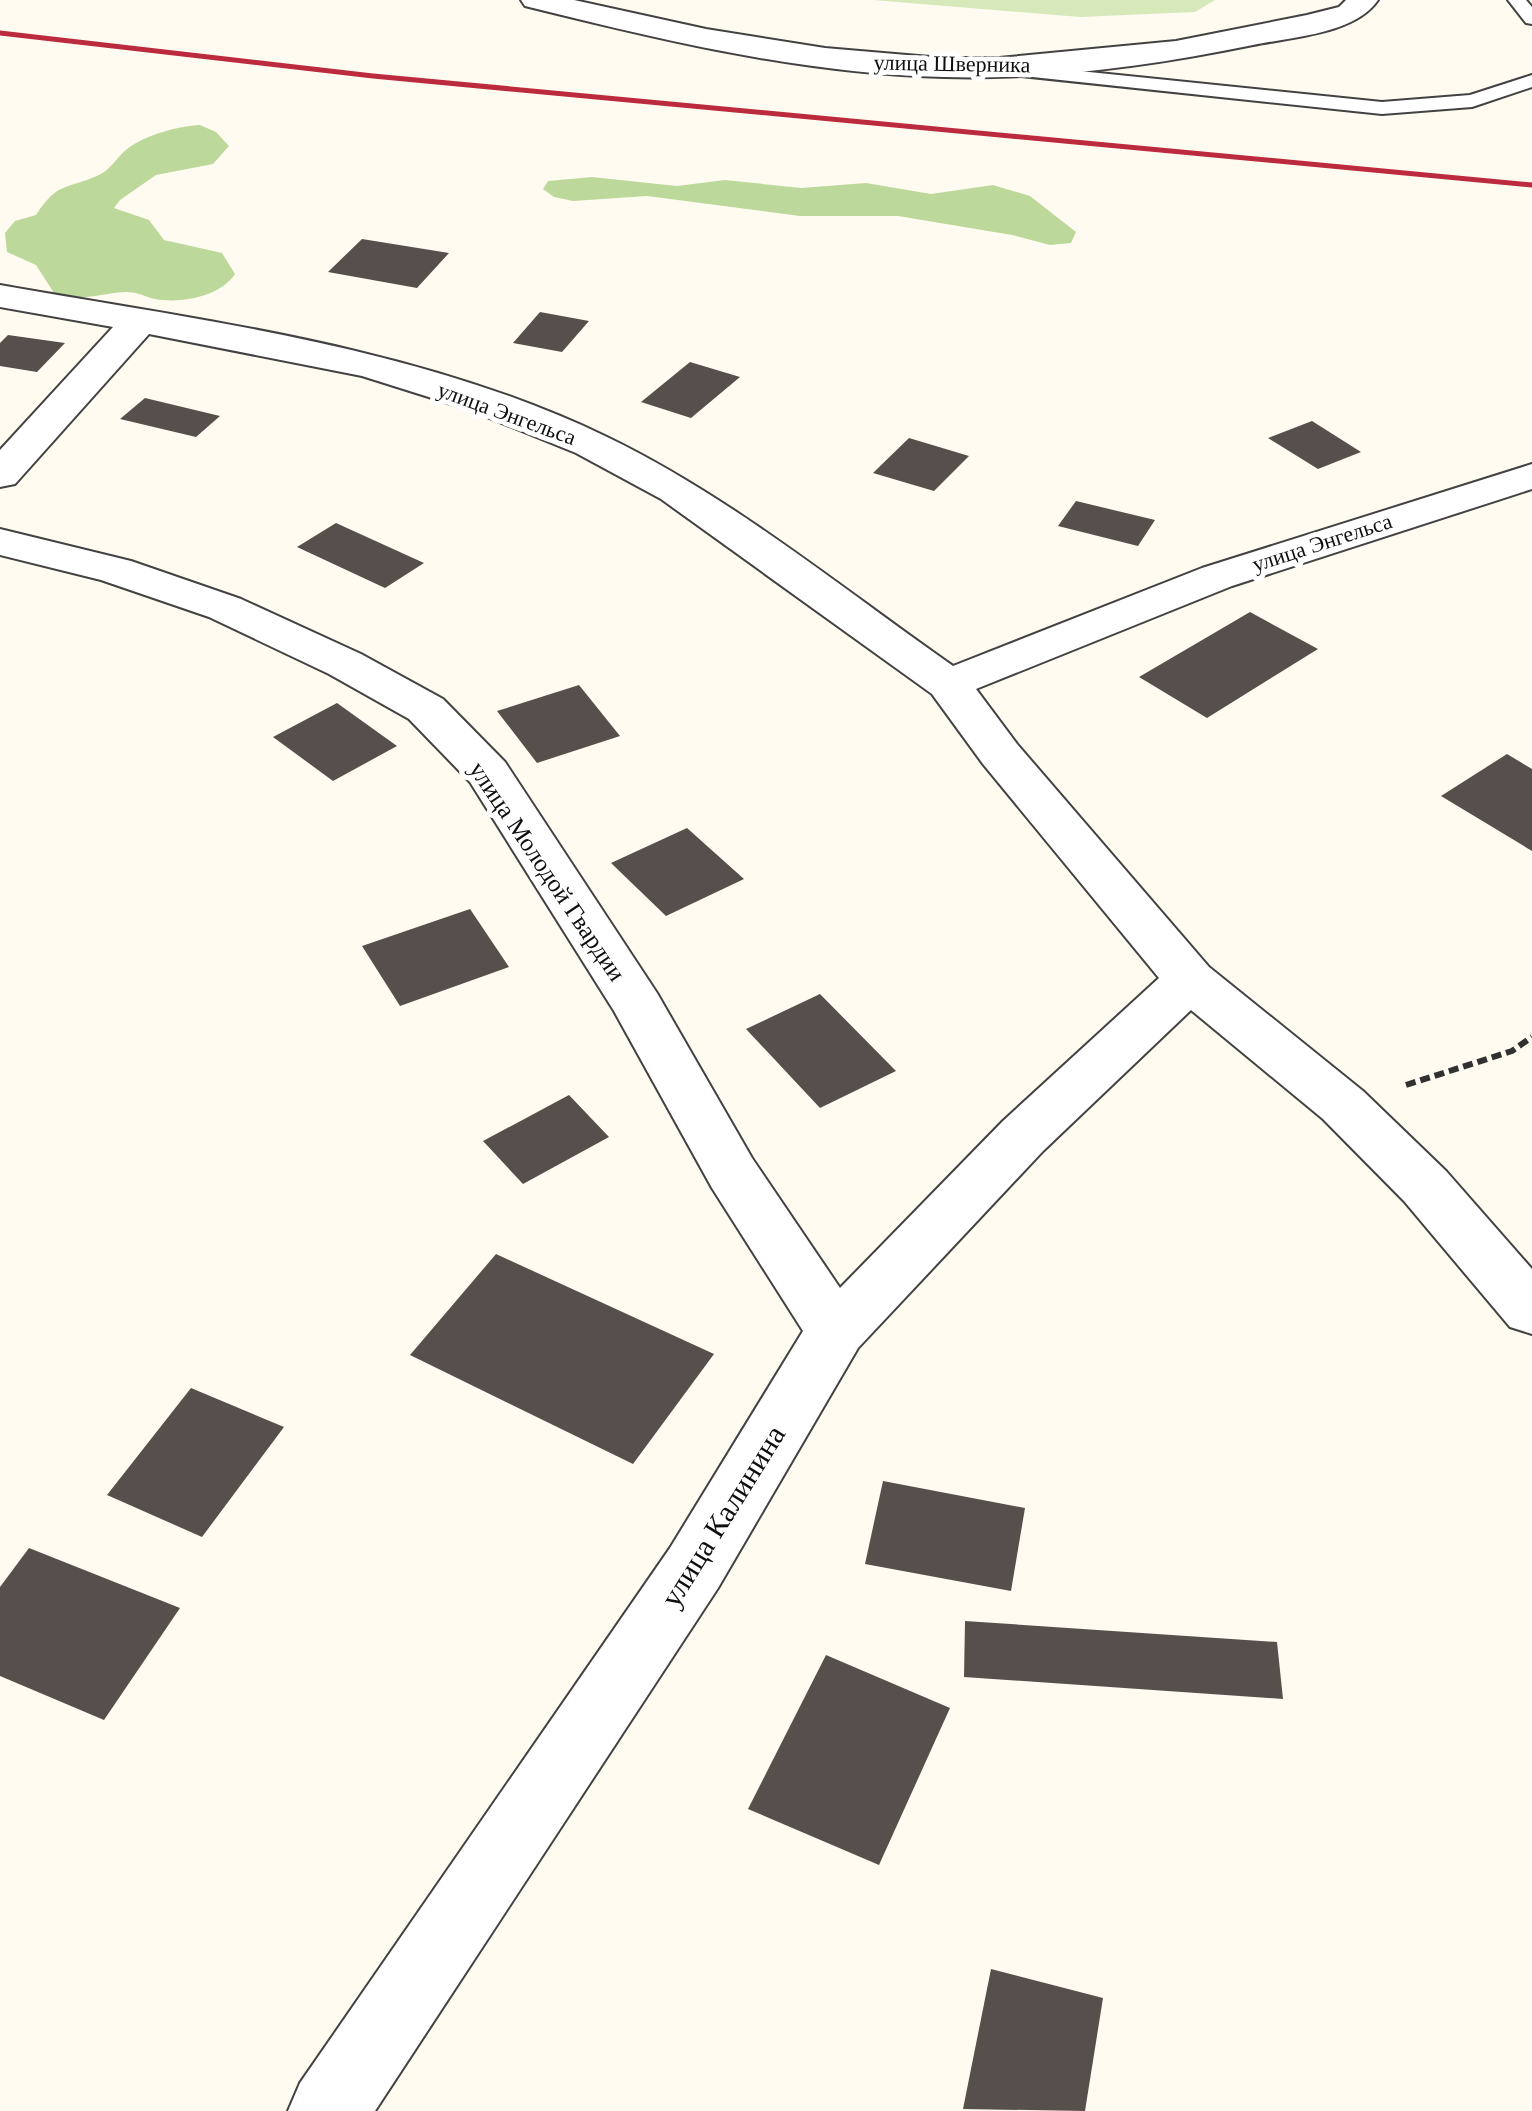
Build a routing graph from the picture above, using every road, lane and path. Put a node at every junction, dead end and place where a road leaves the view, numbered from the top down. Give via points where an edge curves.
1 (536, 0) edge
2 (1364, 0) edge
3 (1517, 0) edge
4 (1532, 19) edge
5 (996, 68) junction
6 (1532, 81) edge
7 (0, 296) edge
8 (140, 321) junction
9 (0, 474) edge
10 (1532, 476) edge
11 (0, 542) edge
12 (948, 684) junction
13 (1190, 980) junction
14 (1532, 1037) edge
15 (1342, 1105) junction
16 (1532, 1310) edge
17 (836, 1331) junction
18 (328, 2111) edge

1 - 5 street, улица Шверника via 672,33 858,61
2 - 5 street, улица Шверника via 1350,13 1200,48
3 - 4 lane
5 - 6 lane via 1382,108 1472,101
7 - 8 street, улица Энгельса
8 - 9 street
8 - 12 street, улица Энгельса via 372,367 590,444 676,490
10 - 12 street, улица Энгельса via 1217,577
11 - 17 street, улица Молодой Гвардии via 116,570 224,608 426,710 488,772
12 - 13 street, улица Энгельса
13 - 15 street, улица Энгельса
13 - 17 street, улица Калинина via 1022,1136
14 - 15 path via 1512,1051
15 - 16 street, улица Энгельса via 1425,1186
17 - 18 street, улица Калинина via 694,1568

